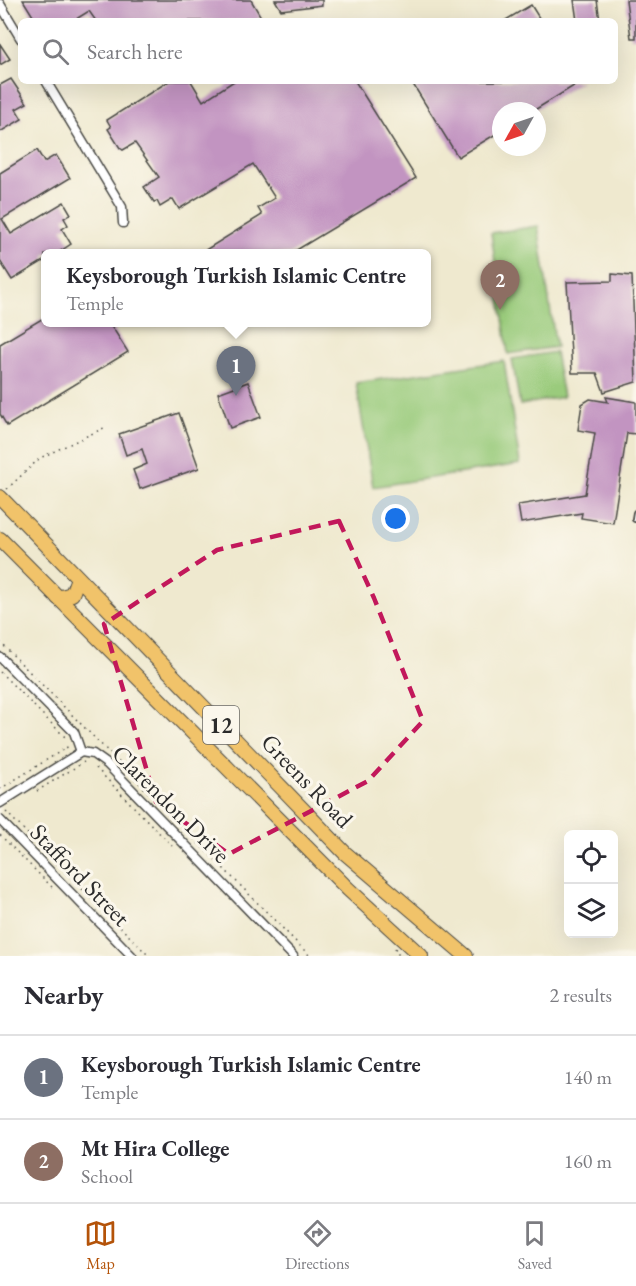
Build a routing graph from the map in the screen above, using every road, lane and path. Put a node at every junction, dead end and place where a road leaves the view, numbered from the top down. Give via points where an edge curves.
1 (0, 4) edge
2 (18, 34) edge
3 (48, 84) edge
4 (123, 224) dead end
5 (106, 427) dead end
6 (3, 493) edge
7 (636, 513) edge
8 (635, 519) edge
9 (0, 539) edge
10 (78, 578) junction
11 (58, 598) junction
12 (0, 642) edge
13 (2, 662) edge
14 (0, 672) edge
15 (5, 677) junction
16 (0, 680) edge
17 (81, 752) junction
18 (96, 769) dead end
19 (0, 789) edge
20 (33, 794) dead end
21 (0, 803) edge
22 (0, 814) edge
23 (0, 820) edge
24 (172, 845) dead end
25 (386, 890) junction
26 (370, 910) junction
27 (132, 956) edge
28 (149, 956) edge
29 (293, 956) edge
30 (310, 956) edge
31 (421, 956) edge
32 (466, 956) edge

1 - 2 street
3 - 4 street via 122,207
5 - 6 path via 40,458
6 - 10 main road, Greens Road / 12
7 - 8 lane
9 - 11 main road, Greens Road / 12
10 - 11 main road via 72,594
10 - 25 main road, Greens Road / 12 via 304,812
11 - 26 main road, Greens Road / 12
12 - 30 path
13 - 17 street, Clarendon Drive via 74,732
14 - 15 path
15 - 16 path
15 - 19 path via 72,744
17 - 20 path via 88,760
17 - 21 street
17 - 29 street, Clarendon Drive via 93,754 107,764
18 - 24 path
22 - 28 path via 5,811
23 - 27 street, Stafford Street
25 - 26 main road
25 - 32 main road, Greens Road / 12
26 - 31 main road, Greens Road / 12

